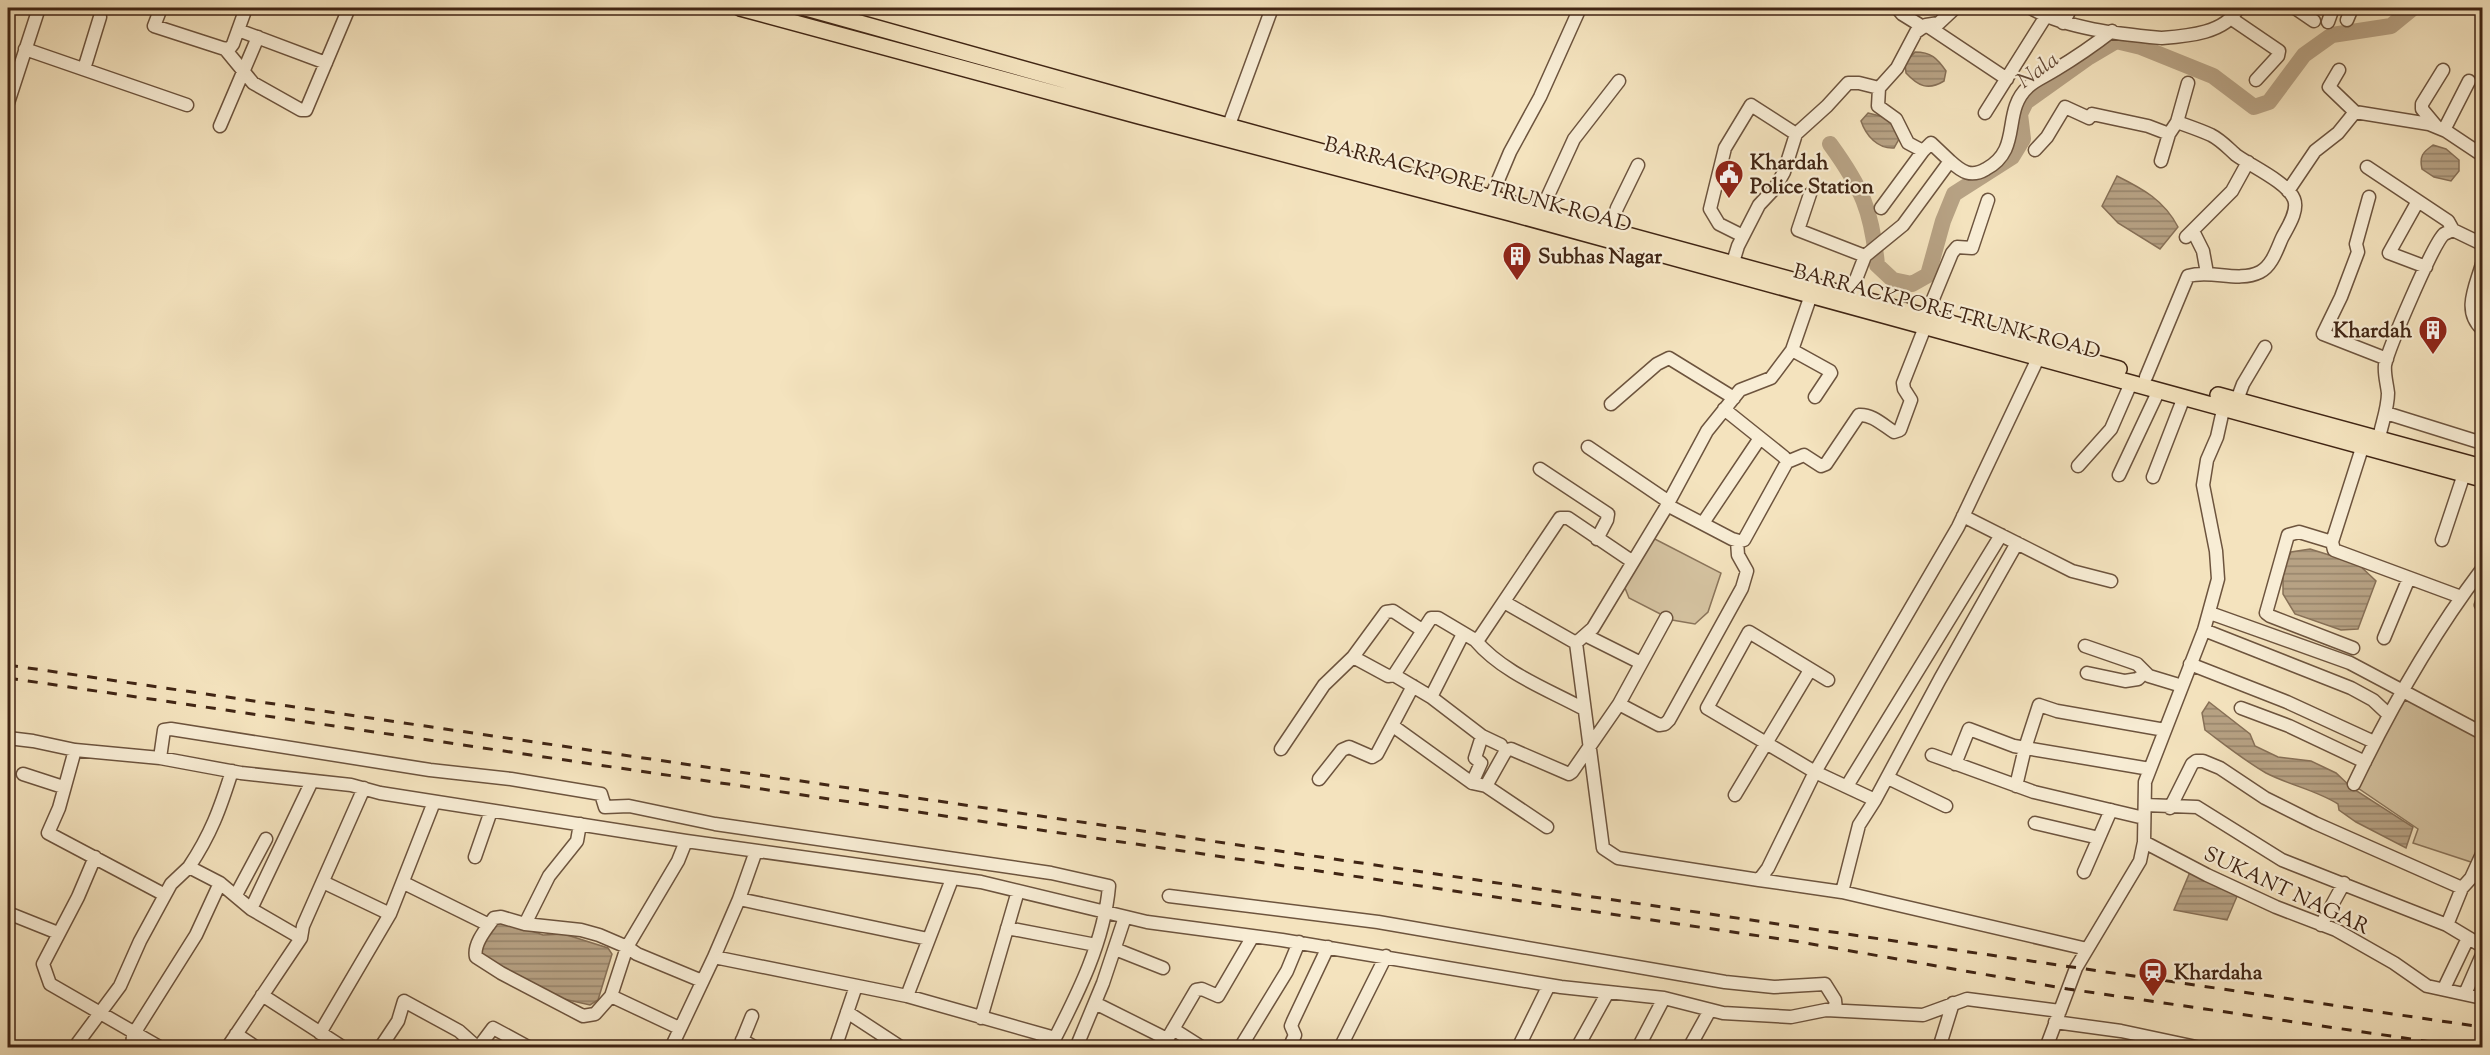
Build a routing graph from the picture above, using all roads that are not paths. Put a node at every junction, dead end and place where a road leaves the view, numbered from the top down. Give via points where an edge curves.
1 (39, 8) edge
2 (161, 8) edge
3 (246, 8) edge
4 (349, 8) edge
5 (740, 8) edge
6 (806, 8) edge
7 (1272, 8) edge
8 (1580, 8) edge
9 (1897, 8) edge
10 (1954, 8) edge
11 (2031, 8) edge
12 (2071, 8) edge
13 (2295, 8) edge
14 (2333, 8) edge
15 (2235, 13) edge
16 (2046, 16) junction
17 (100, 17) dead end
18 (2314, 21) dead end
19 (2063, 22) junction
20 (2328, 22) dead end
21 (1924, 26) junction
22 (238, 30) junction
23 (2112, 31) junction
24 (258, 37) junction
25 (25, 49) junction
26 (225, 50) junction
27 (326, 63) junction
28 (84, 69) junction
29 (2339, 70) dead end
30 (2443, 70) dead end
31 (243, 73) junction
32 (2007, 79) junction
33 (2256, 80) dead end
34 (1619, 81) dead end
35 (2469, 81) dead end
36 (2188, 83) dead end
37 (10, 84) edge
38 (1879, 88) junction
39 (8, 103) edge
40 (187, 105) dead end
41 (2355, 112) junction
42 (1985, 113) dead end
43 (2177, 123) junction
44 (220, 126) dead end
45 (2441, 129) junction
46 (1227, 132) junction
47 (1796, 134) junction
48 (2169, 134) junction
49 (2035, 150) dead end
50 (1923, 152) junction
51 (2482, 155) edge
52 (1950, 161) junction
53 (2162, 161) dead end
54 (2248, 162) junction
55 (1638, 165) dead end
56 (2367, 167) dead end
57 (2288, 191) junction
58 (1810, 194) dead end
59 (1491, 197) junction
60 (2369, 197) dead end
61 (1988, 200) dead end
62 (2418, 201) junction
63 (1881, 208) dead end
64 (1541, 211) junction
65 (1610, 229) junction
66 (2453, 230) junction
67 (1743, 236) junction
68 (2482, 244) edge
69 (1870, 253) junction
70 (2482, 264) edge
71 (2426, 267) junction
72 (1731, 268) junction
73 (2207, 273) junction
74 (1850, 295) junction
75 (1811, 296) junction
76 (1925, 321) junction
77 (2482, 330) edge
78 (2265, 347) dead end
79 (1792, 350) junction
80 (2040, 353) junction
81 (2387, 359) junction
82 (2146, 377) junction
83 (2131, 383) junction
84 (2159, 390) junction
85 (1815, 397) dead end
86 (2184, 397) junction
87 (1734, 398) junction
88 (2229, 401) junction
89 (1611, 404) dead end
90 (1724, 410) junction
91 (2386, 413) junction
92 (1760, 438) junction
93 (2379, 438) junction
94 (2482, 443) edge
95 (1588, 447) dead end
96 (2362, 447) junction
97 (1787, 462) junction
98 (2078, 466) dead end
99 (2482, 467) edge
100 (1540, 469) dead end
101 (2464, 474) junction
102 (2119, 475) dead end
103 (2153, 477) dead end
104 (2482, 479) edge
105 (1668, 503) junction
106 (1963, 516) junction
107 (1703, 524) junction
108 (2001, 535) junction
109 (1597, 539) junction
110 (2442, 540) dead end
111 (1737, 541) junction
112 (2332, 542) junction
113 (2017, 543) junction
114 (1633, 562) junction
115 (2482, 569) edge
116 (2409, 578) junction
117 (2111, 581) dead end
118 (2461, 597) junction
119 (1503, 602) junction
120 (2210, 613) junction
121 (1666, 618) dead end
122 (1422, 630) junction
123 (2204, 630) junction
124 (1463, 634) junction
125 (2384, 638) dead end
126 (1581, 639) junction
127 (1475, 640) junction
128 (2085, 646) dead end
129 (2354, 648) dead end
130 (1353, 657) junction
131 (1641, 663) junction
132 (2190, 664) junction
133 (1810, 670) junction
134 (2087, 673) dead end
135 (2144, 673) junction
136 (1394, 675) junction
137 (1828, 680) dead end
138 (1413, 686) junction
139 (2182, 686) junction
140 (2403, 692) junction
141 (1431, 696) junction
142 (1619, 704) junction
143 (2241, 708) dead end
144 (1584, 709) junction
145 (2389, 715) junction
146 (1393, 726) junction
147 (2165, 730) junction
148 (2482, 732) edge
149 (1482, 736) junction
150 (8, 738) edge
151 (2374, 742) junction
152 (1768, 743) junction
153 (1501, 745) dead end
154 (1591, 747) junction
155 (2025, 748) junction
156 (1281, 749) dead end
157 (75, 750) junction
158 (1932, 755) dead end
159 (160, 758) junction
160 (2365, 762) junction
161 (1956, 764) junction
162 (2150, 769) junction
163 (232, 771) junction
164 (1815, 772) junction
165 (23, 774) dead end
166 (1888, 778) junction
167 (1319, 779) dead end
168 (312, 781) junction
169 (1472, 783) junction
170 (2354, 784) dead end
171 (1485, 786) junction
172 (1847, 786) junction
173 (2016, 786) junction
174 (63, 787) junction
175 (364, 788) junction
176 (1735, 795) dead end
177 (1875, 800) junction
178 (434, 802) junction
179 (1946, 806) dead end
180 (2170, 808) junction
181 (2111, 810) junction
182 (491, 811) junction
183 (2145, 812) junction
184 (2036, 823) dead end
185 (580, 824) junction
186 (1547, 827) dead end
187 (2099, 838) junction
188 (266, 839) dead end
189 (686, 842) junction
190 (2144, 842) junction
191 (756, 851) junction
192 (2482, 854) edge
193 (95, 857) junction
194 (475, 857) dead end
195 (189, 867) junction
196 (2084, 872) dead end
197 (952, 879) junction
198 (1759, 880) junction
199 (2477, 880) edge
200 (322, 882) junction
201 (220, 883) junction
202 (404, 883) junction
203 (2344, 883) junction
204 (2462, 888) junction
205 (1018, 891) junction
206 (1842, 892) junction
207 (165, 895) junction
208 (236, 895) junction
209 (1169, 896) dead end
210 (739, 899) junction
211 (251, 909) junction
212 (1107, 913) junction
213 (8, 914) edge
214 (390, 914) junction
215 (1125, 917) junction
216 (525, 924) junction
217 (489, 925) junction
218 (2321, 925) junction
219 (2447, 925) junction
220 (1007, 928) junction
221 (58, 933) junction
222 (1253, 936) junction
223 (301, 938) junction
224 (2468, 938) junction
225 (928, 939) junction
226 (1299, 942) junction
227 (1096, 945) junction
228 (2482, 946) edge
229 (627, 947) junction
230 (1328, 947) junction
231 (1114, 949) junction
232 (2086, 949) junction
233 (2482, 955) edge
234 (1386, 956) junction
235 (714, 957) junction
236 (1162, 968) dead end
237 (702, 981) junction
238 (1549, 985) junction
239 (856, 986) junction
240 (2446, 990) junction
241 (1608, 992) junction
242 (2465, 994) junction
243 (262, 995) junction
244 (611, 996) junction
245 (907, 996) junction
246 (1664, 998) junction
247 (2482, 998) edge
248 (1095, 1003) junction
249 (1953, 1003) junction
250 (1710, 1010) junction
251 (1836, 1010) junction
252 (101, 1012) junction
253 (847, 1012) junction
254 (752, 1016) dead end
255 (2057, 1016) junction
256 (981, 1018) junction
257 (679, 1028) junction
258 (135, 1032) junction
259 (320, 1033) junction
260 (236, 1034) junction
261 (1168, 1038) edge
262 (1053, 1042) edge
263 (740, 1044) edge
264 (74, 1047) edge
265 (132, 1047) edge
266 (161, 1047) edge
267 (227, 1047) edge
268 (257, 1047) edge
269 (344, 1047) edge
270 (380, 1047) edge
271 (478, 1047) edge
272 (530, 1047) edge
273 (671, 1047) edge
274 (756, 1047) edge
275 (835, 1047) edge
276 (902, 1047) edge
277 (1076, 1047) edge
278 (1203, 1047) edge
279 (1240, 1047) edge
280 (1290, 1047) edge
281 (1340, 1047) edge
282 (1518, 1047) edge
283 (1577, 1047) edge
284 (1638, 1047) edge
285 (1689, 1047) edge
286 (1939, 1047) edge
287 (2046, 1047) edge
288 (2201, 1047) edge

1 - 25 street
2 - 26 street via 154,26
3 - 22 street
4 - 27 street
5 - 46 main road, BARRACKPORE TRUNK ROAD
6 - 46 main road, BARRACKPORE TRUNK ROAD
7 - 46 street
8 - 59 street
9 - 21 street
10 - 21 street via 1939,23
11 - 16 street
12 - 19 street
13 - 18 street
14 - 20 street
15 - 23 street via 2223,26 2177,37
15 - 33 street via 2279,51
16 - 19 street
16 - 32 street
17 - 28 street
19 - 23 street
21 - 32 street
21 - 38 street
22 - 24 street
22 - 26 street via 233,44
23 - 52 street via 2029,85 2019,96 2010,138 1997,163 1978,174 1970,174
24 - 27 street
24 - 31 street
25 - 28 street
25 - 37 street
26 - 31 street
27 - 31 street via 306,110 253,83
28 - 40 street
29 - 41 street via 2329,87
30 - 45 street via 2422,104 2422,109
31 - 44 street
32 - 42 street
34 - 64 street via 1574,140
35 - 45 street
36 - 43 street
37 - 39 street
38 - 47 street via 1848,83
38 - 50 street via 1878,106 1896,119 1908,144
41 - 45 street
41 - 57 street via 2338,133 2315,151
43 - 48 street
43 - 54 street via 2214,136
45 - 51 street
46 - 59 main road, BARRACKPORE TRUNK ROAD
46 - 72 main road, BARRACKPORE TRUNK ROAD
47 - 67 street via 1784,172 1759,205
47 - 67 street via 1751,105 1725,148 1710,209 1719,224
48 - 49 street via 2092,114 2089,118 2065,107
48 - 53 street
50 - 52 street via 1932,143
50 - 63 street
52 - 69 street via 1903,225
54 - 57 street
54 - 73 street via 2232,191 2189,234 2203,251
55 - 65 street
56 - 62 street
57 - 73 street via 2295,210 2271,262 2262,272 2234,276
58 - 69 street via 1798,230
59 - 64 main road, BARRACKPORE TRUNK ROAD
60 - 81 street via 2356,244 2358,252 2323,334
61 - 76 street via 1972,248 1957,247 1952,252
62 - 66 street via 2448,221
62 - 71 street via 2389,253
64 - 65 main road, BARRACKPORE TRUNK ROAD
65 - 72 main road, BARRACKPORE TRUNK ROAD
66 - 68 street
66 - 71 street via 2445,233
67 - 72 street
69 - 74 street
70 - 77 street via 2471,305 2471,316
71 - 81 street
72 - 74 main road, BARRACKPORE TRUNK ROAD
72 - 75 main road, BARRACKPORE TRUNK ROAD
73 - 82 street via 2188,276
74 - 76 main road, BARRACKPORE TRUNK ROAD
75 - 76 main road, BARRACKPORE TRUNK ROAD
75 - 79 street
76 - 80 main road, BARRACKPORE TRUNK ROAD
76 - 97 street via 1903,383 1911,400 1900,430 1894,432 1874,419 1859,416 1826,464 1821,466 1804,455
78 - 88 street
79 - 85 street via 1830,371
79 - 87 street via 1772,378 1740,390
80 - 82 main road, BARRACKPORE TRUNK ROAD
80 - 83 main road, BARRACKPORE TRUNK ROAD
80 - 106 street
81 - 91 street
82 - 88 main road, BARRACKPORE TRUNK ROAD
83 - 84 main road, BARRACKPORE TRUNK ROAD
83 - 98 street via 2111,429
84 - 86 main road, BARRACKPORE TRUNK ROAD
84 - 102 street
86 - 88 main road, BARRACKPORE TRUNK ROAD
86 - 103 street
87 - 89 street via 1669,358
87 - 90 street
88 - 93 main road, BARRACKPORE TRUNK ROAD
88 - 96 main road, BARRACKPORE TRUNK ROAD
88 - 120 street via 2207,460 2203,485 2217,551 2218,579
90 - 92 street
90 - 105 street via 1707,431
91 - 93 street
91 - 94 street
92 - 97 street
92 - 107 street
93 - 99 main road, BARRACKPORE TRUNK ROAD
95 - 105 street
96 - 101 main road, BARRACKPORE TRUNK ROAD
96 - 112 street
97 - 111 street via 1744,540
100 - 109 street via 1608,514
101 - 104 main road, BARRACKPORE TRUNK ROAD
101 - 110 street
105 - 107 street
105 - 114 street
106 - 108 street
106 - 164 street
107 - 111 street
108 - 113 street
108 - 172 street
109 - 114 street
109 - 119 street via 1568,518 1560,518
111 - 142 street via 1738,555 1747,571 1742,588 1669,720 1659,725
112 - 116 street via 2338,553
112 - 129 street via 2299,532 2288,536 2266,613
113 - 117 street via 2072,571
113 - 166 street
114 - 126 street via 1593,628
115 - 118 street
116 - 118 street
116 - 125 street
118 - 140 street
119 - 126 street
119 - 127 street
120 - 123 street
120 - 140 street via 2350,663
121 - 131 street
122 - 124 street via 1431,618 1438,618
122 - 130 street via 1390,610
122 - 136 street
123 - 132 street
123 - 145 street via 2351,688
124 - 127 street
124 - 141 street
126 - 131 street
126 - 144 street
127 - 144 street via 1506,668
128 - 135 street via 2137,664
130 - 136 street via 1388,676
130 - 156 street via 1324,685
131 - 142 street
132 - 139 street
132 - 151 street
133 - 137 street
133 - 152 street
133 - 152 street via 1749,632 1707,708
134 - 135 street via 2125,681 2138,680
135 - 139 street
136 - 138 street
138 - 141 street
138 - 146 street
139 - 147 street
140 - 145 street
140 - 148 street
141 - 149 street
142 - 154 street
143 - 160 street
144 - 154 street
145 - 151 street
146 - 167 street via 1377,754 1372,757 1349,747 1342,750
146 - 169 street
147 - 155 street via 2039,705
147 - 162 street
149 - 153 street
149 - 169 street via 1475,758 1481,763
150 - 157 street
151 - 160 street
152 - 164 street
152 - 176 street
154 - 171 street via 1569,774 1517,750 1507,750
154 - 198 street via 1601,844 1606,853
155 - 161 street via 1969,729
155 - 162 street
155 - 173 street
157 - 159 street
157 - 174 street
158 - 161 street
159 - 163 street
159 - 212 street via 164,730 171,729 511,779 601,794 605,807 629,806 715,824 1051,873 1110,886
160 - 170 street
161 - 173 street
162 - 183 street via 2145,782
163 - 168 street
163 - 195 street via 218,817
164 - 172 street
164 - 198 street
165 - 174 street
166 - 177 street
166 - 179 street
168 - 175 street
168 - 211 street
169 - 171 street
171 - 186 street
172 - 177 street
173 - 181 street
174 - 193 street via 48,833
175 - 178 street
175 - 200 street
177 - 206 street via 1859,825
178 - 182 street
178 - 202 street
180 - 183 street
180 - 203 street via 2197,807 2282,860
180 - 204 street via 2192,764 2203,761 2315,823
181 - 183 street
181 - 187 street
182 - 185 street
182 - 194 street
183 - 190 street
184 - 187 street
185 - 189 street
185 - 216 street via 577,841 549,876
187 - 196 street
188 - 208 street
189 - 191 street
189 - 229 street
190 - 218 street, SUKANT NAGAR via 2216,880
190 - 232 street via 2140,861
191 - 197 street
191 - 210 street
192 - 199 street
193 - 207 street
193 - 221 street
195 - 201 street
195 - 207 street
197 - 205 street
197 - 225 street
198 - 206 street
199 - 204 street
200 - 214 street
200 - 223 street
201 - 208 street
201 - 258 street via 196,935
202 - 214 street
202 - 217 street
203 - 218 street
203 - 219 street
204 - 219 street
205 - 212 street
205 - 220 street
206 - 232 street
207 - 252 street via 120,986
208 - 211 street
209 - 251 street via 1378,922 1725,982 1774,987 1825,984
210 - 225 street
210 - 235 street
211 - 223 street
212 - 215 street
212 - 227 street
213 - 221 street
214 - 259 street
215 - 222 street
215 - 231 street
216 - 217 street via 501,917 494,918
216 - 229 street via 599,934
217 - 244 street via 475,954 501,973 583,1016 595,1014
218 - 240 street, SUKANT NAGAR via 2394,963 2427,986
219 - 224 street
220 - 227 street
220 - 256 street
221 - 252 street via 43,964 50,984
222 - 226 street
222 - 261 street via 1218,996 1196,990
223 - 243 street
224 - 228 street
224 - 240 street
225 - 245 street
226 - 230 street
226 - 279 street via 1287,971
227 - 262 street via 1078,994
229 - 237 street
229 - 244 street
230 - 234 street
230 - 280 street via 1291,1026 1295,1035
231 - 236 street
231 - 248 street
232 - 255 street
233 - 242 street
234 - 238 street
234 - 281 street
235 - 237 street
235 - 239 street
237 - 257 street
238 - 241 street
238 - 282 street
239 - 245 street
239 - 253 street
240 - 242 street, SUKANT NAGAR
241 - 246 street
241 - 283 street
242 - 247 street, SUKANT NAGAR
243 - 259 street
243 - 260 street
244 - 257 street
245 - 256 street
246 - 250 street
246 - 284 street
248 - 261 street
248 - 277 street
249 - 251 street via 1923,1015
249 - 255 street via 1967,999
249 - 286 street
250 - 251 street via 1791,1017 1809,1011
250 - 285 street
252 - 258 street
252 - 264 street
253 - 275 street
253 - 276 street
254 - 263 street
255 - 287 street
255 - 288 street
256 - 262 street
257 - 273 street
258 - 265 street
258 - 266 street
259 - 269 street
260 - 267 street
260 - 268 street
261 - 278 street
263 - 274 street
270 - 271 street via 398,1021 404,1001 459,1031
271 - 272 street via 493,1028

